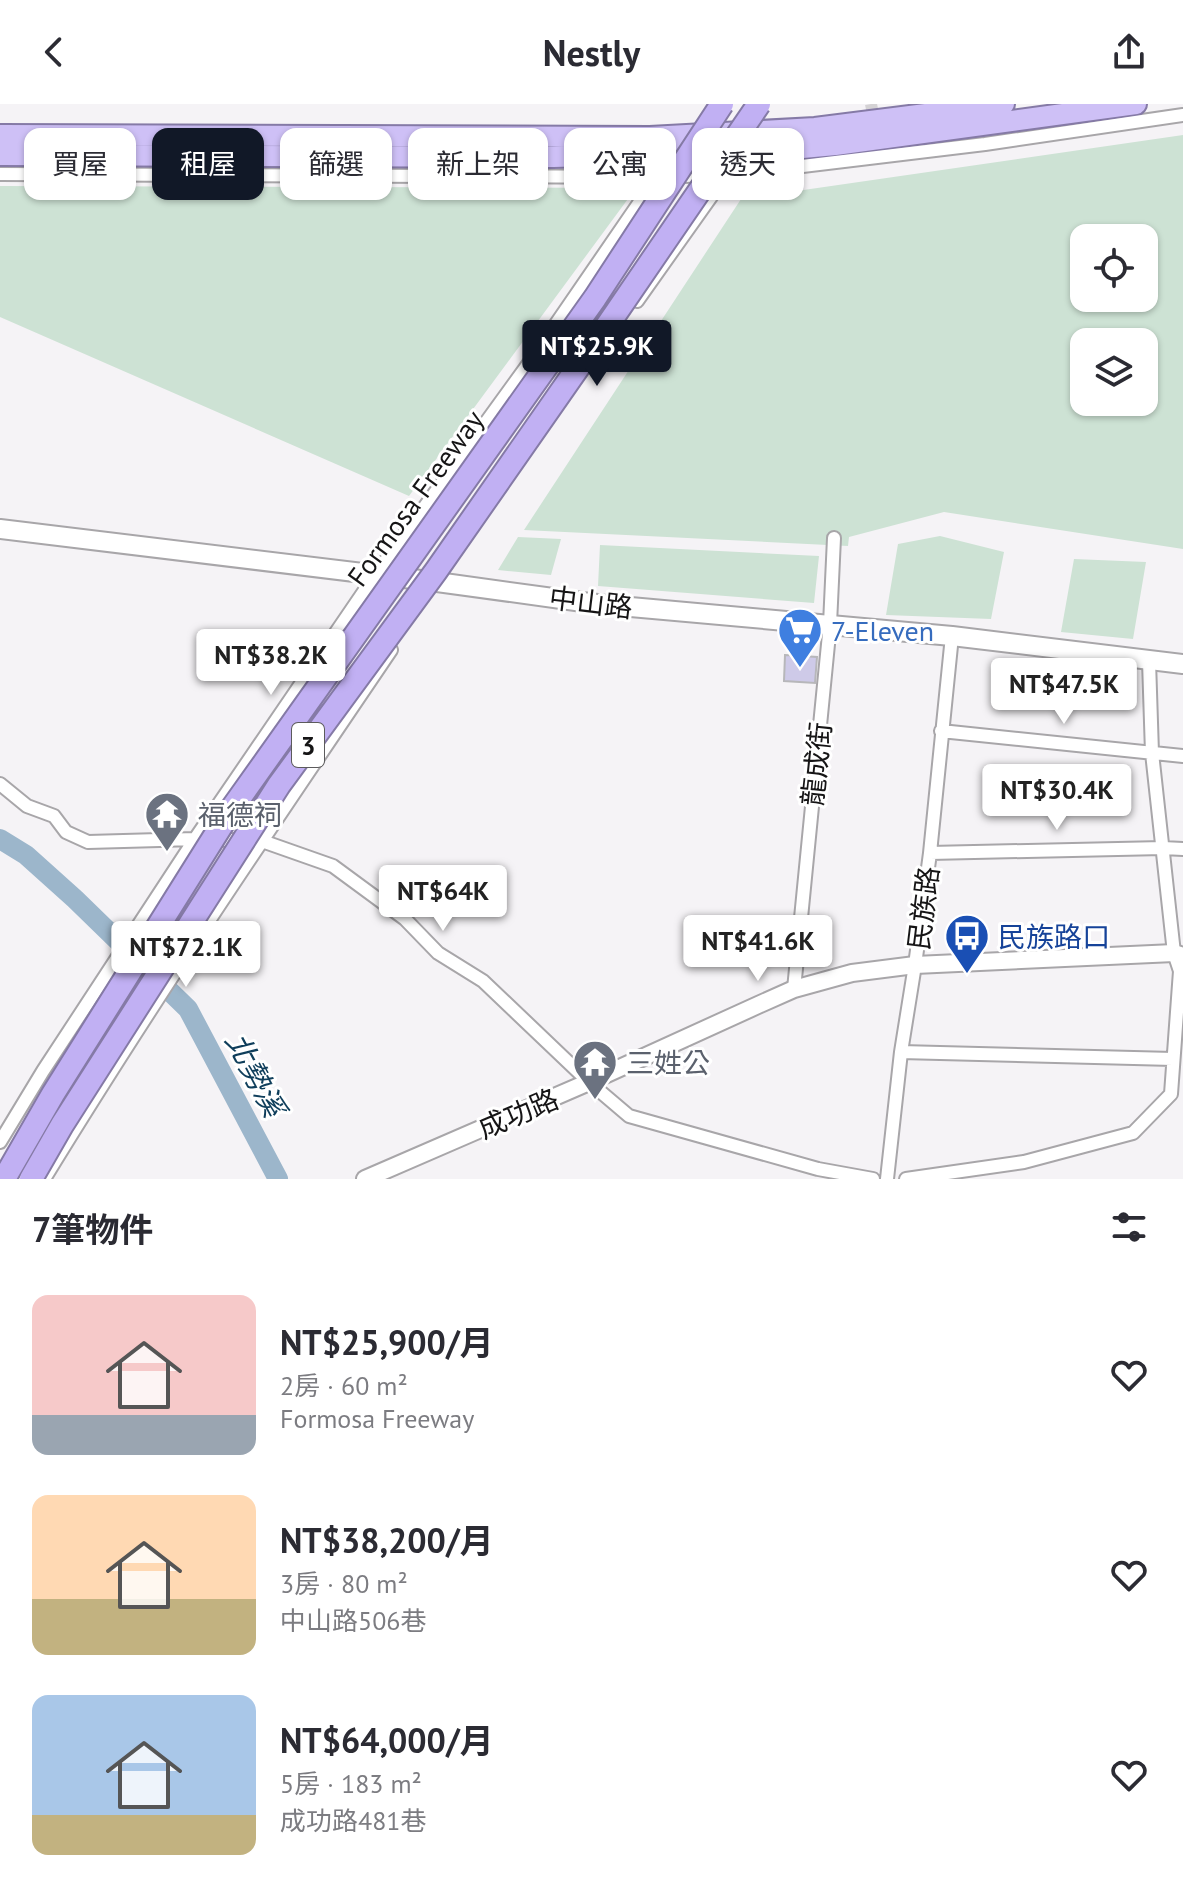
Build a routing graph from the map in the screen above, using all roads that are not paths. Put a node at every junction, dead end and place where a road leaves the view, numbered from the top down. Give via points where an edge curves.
1 (722, 104) edge
2 (759, 104) edge
3 (1004, 104) edge
4 (1136, 104) edge
5 (1183, 115) edge
6 (0, 135) edge
7 (0, 155) edge
8 (804, 165) edge
9 (0, 174) edge
10 (564, 177) edge
11 (641, 200) edge
12 (709, 200) edge
13 (0, 529) edge
14 (834, 538) dead end
15 (376, 574) junction
16 (437, 582) junction
17 (830, 624) junction
18 (952, 636) junction
19 (1149, 661) junction
20 (1183, 664) edge
21 (941, 731) junction
22 (1152, 753) junction
23 (1183, 756) edge
24 (0, 784) edge
25 (195, 839) junction
26 (260, 844) junction
27 (1163, 848) junction
28 (1183, 849) edge
29 (930, 853) junction
30 (1178, 954) edge
31 (915, 965) junction
32 (794, 989) junction
33 (901, 1052) junction
34 (1173, 1059) junction
35 (589, 1082) junction
36 (1177, 1095) edge
37 (0, 1142) edge
38 (2, 1178) edge
39 (31, 1179) edge
40 (44, 1179) edge
41 (365, 1179) edge
42 (873, 1179) edge
43 (887, 1179) edge
44 (906, 1179) edge

1 - 38 highway, Formosa Freeway / 3, bridge via 595,298 233,807
2 - 39 highway, Formosa Freeway / 3, bridge via 436,571 279,785
3 - 6 highway via 815,128 650,137
4 - 7 highway via 770,151 553,157
5 - 8 street
9 - 10 street
11 - 15 street
12 - 16 street
13 - 15 main road, 中山路
14 - 17 street, 龍成街
15 - 16 main road, 中山路
15 - 25 street
16 - 17 main road, 中山路 via 597,604
16 - 26 street
17 - 18 main road, 中山路
17 - 32 street, 龍成街
18 - 19 main road, 中山路
18 - 21 street, 民族路
19 - 20 main road, 中山路
19 - 22 street
21 - 22 street
21 - 29 street, 民族路
22 - 23 street
22 - 27 street
24 - 25 street via 88,842
25 - 26 street
25 - 37 street
26 - 35 street via 333,866 405,919 438,953 483,981
26 - 40 street
27 - 28 street
27 - 29 street
27 - 30 street
29 - 31 street, 民族路
30 - 31 street, 成功路
30 - 34 street
31 - 32 street, 成功路 via 852,973
31 - 33 street, 民族路
32 - 35 street, 成功路
33 - 34 street
33 - 43 street, 民族路
34 - 36 street
35 - 41 street, 成功路
35 - 42 street via 629,1116 818,1169
36 - 44 street via 1133,1133 1024,1162

